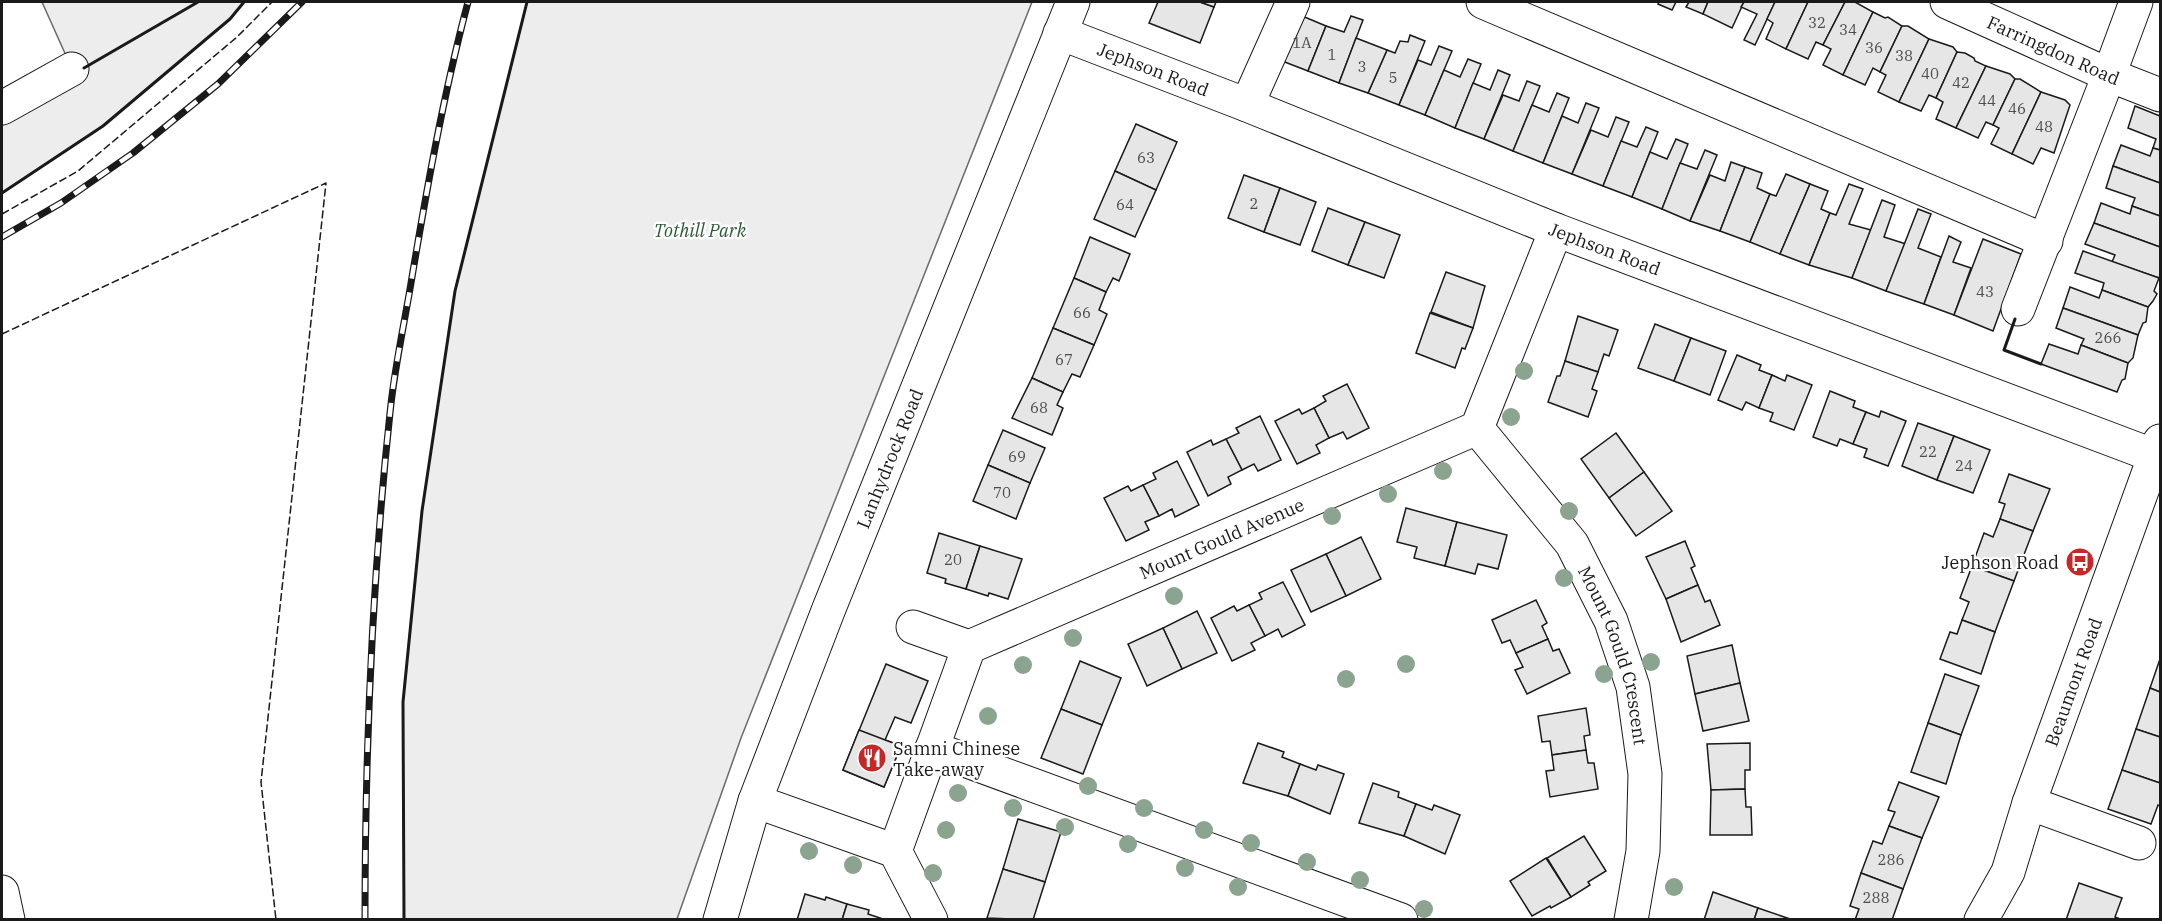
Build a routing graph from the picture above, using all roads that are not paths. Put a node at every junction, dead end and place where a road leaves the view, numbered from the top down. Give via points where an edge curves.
1 (1072, 2) edge
2 (1293, 2) edge
3 (1483, 2) edge
4 (1947, 2) edge
5 (2136, 2) edge
6 (1060, 33) junction
7 (72, 69) dead end
8 (2109, 75) junction
9 (2160, 95) edge
10 (1247, 105) junction
11 (2, 108) edge
12 (1556, 230) junction
13 (2046, 241) junction
14 (2018, 309) dead end
15 (1478, 428) junction
16 (2158, 449) edge
17 (913, 627) dead end
18 (969, 647) junction
19 (932, 747) junction
20 (755, 801) junction
21 (2030, 803) junction
22 (2139, 843) dead end
23 (895, 851) junction
24 (2, 892) edge
25 (8, 920) edge
26 (720, 920) edge
27 (930, 920) edge
28 (1401, 920) edge
29 (1631, 920) edge
30 (1981, 920) edge

1 - 6 street, Lanhydrock Road
2 - 10 street
3 - 13 street
4 - 8 street, Farringdon Road
5 - 8 street
6 - 10 street, Jephson Road
6 - 20 street, Lanhydrock Road
7 - 11 street
8 - 9 street, Farringdon Road
8 - 13 street
10 - 12 street, Jephson Road
12 - 15 street
12 - 16 street, Jephson Road
13 - 14 street
15 - 18 street, Mount Gould Avenue
15 - 29 street, Mount Gould Crescent via 1572,544 1611,621 1632,687 1645,774 1643,851
16 - 21 street, Beaumont Road
17 - 18 street
18 - 19 street
19 - 23 street
19 - 28 street
20 - 23 street
20 - 26 street, Lanhydrock Road
21 - 22 street
21 - 30 street, Beaumont Road via 2008,872
23 - 27 street
24 - 25 street

